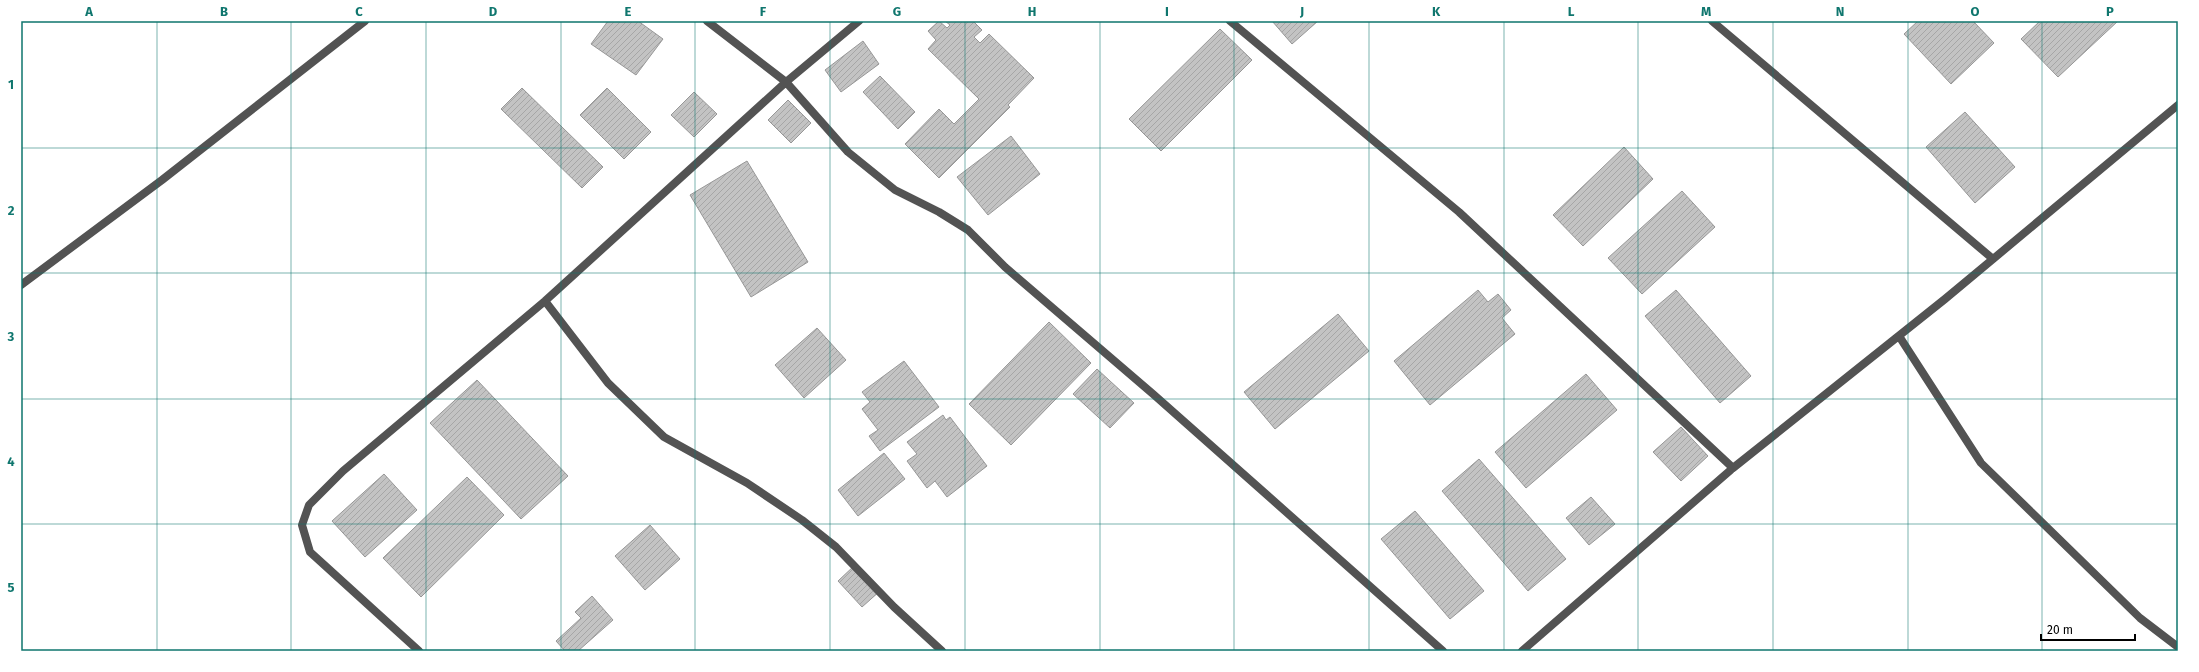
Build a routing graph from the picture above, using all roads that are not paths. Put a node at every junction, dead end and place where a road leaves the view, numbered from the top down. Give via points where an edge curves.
1 (365, 21) edge
2 (706, 21) edge
3 (859, 21) edge
4 (1230, 21) edge
5 (1712, 21) edge
6 (786, 82) junction
7 (2178, 105) edge
8 (1993, 259) junction
9 (21, 285) edge
10 (545, 301) junction
11 (1899, 336) junction
12 (1733, 468) junction
13 (2178, 648) edge
14 (419, 651) edge
15 (942, 651) edge
16 (1443, 651) edge
17 (1522, 651) edge

1 - 9 street via 162,180
2 - 6 street
3 - 6 street
4 - 12 street via 1459,212
5 - 8 street
6 - 10 street
6 - 16 street via 848,152 896,190 968,230 1005,267 1153,394
7 - 8 street
8 - 11 street
10 - 14 street via 343,471 309,504 302,525 310,552
10 - 15 street via 608,383 664,437 747,483 802,520 836,547
11 - 12 street
11 - 13 street via 1981,463 2140,618
12 - 17 street

